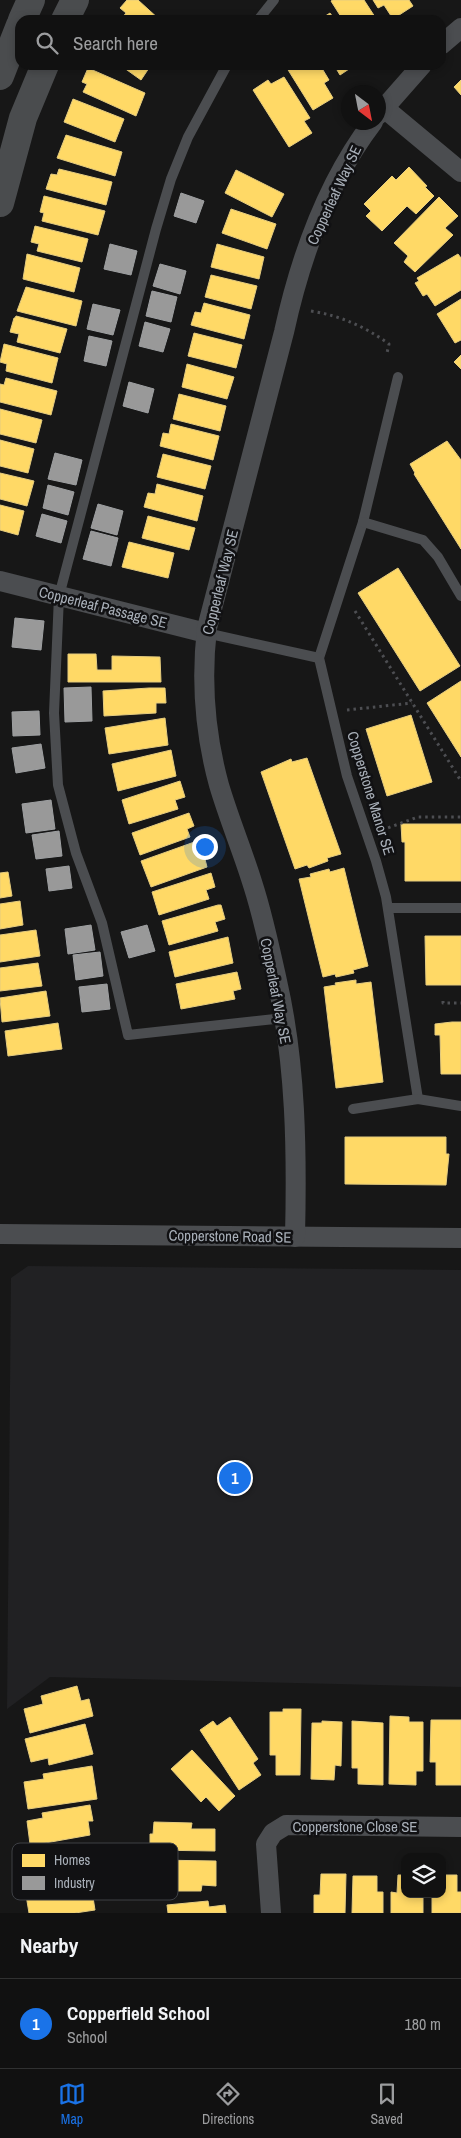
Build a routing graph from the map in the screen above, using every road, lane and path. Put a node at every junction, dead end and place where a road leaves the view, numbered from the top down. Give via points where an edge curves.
1 (31, 0) edge
2 (75, 0) edge
3 (274, 0) edge
4 (24, 15) edge
5 (68, 15) edge
6 (262, 15) edge
7 (461, 28) edge
8 (15, 38) edge
9 (446, 41) edge
10 (43, 70) edge
11 (224, 70) edge
12 (418, 70) edge
13 (0, 76) edge
14 (386, 107) edge
15 (386, 120) edge
16 (367, 130) edge
17 (461, 172) edge
18 (0, 203) edge
19 (311, 311) dead end
20 (387, 353) dead end
21 (398, 377) dead end
22 (363, 522) junction
23 (0, 581) edge
24 (59, 596) junction
25 (461, 596) edge
26 (355, 611) dead end
27 (206, 634) junction
28 (319, 658) junction
29 (412, 703) junction
30 (346, 710) dead end
31 (461, 781) edge
32 (461, 817) edge
33 (381, 830) dead end
34 (388, 908) junction
35 (461, 908) edge
36 (443, 1000) dead end
37 (461, 1002) edge
38 (284, 1018) junction
39 (418, 1098) junction
40 (461, 1106) edge
41 (353, 1109) dead end
42 (0, 1234) edge
43 (295, 1237) junction
44 (461, 1238) edge
45 (461, 1827) edge
46 (271, 1913) edge

1 - 4 street
2 - 5 street
3 - 6 lane
7 - 9 street
8 - 13 street
10 - 18 street via 23,118
11 - 24 lane via 188,136 171,179
12 - 14 street, Copperleaf Way SE
15 - 17 street
16 - 27 street, Copperleaf Way SE via 358,142 318,222 293,293
19 - 20 path via 357,324 389,344
21 - 22 lane
22 - 25 lane via 423,540 438,557
22 - 28 lane
23 - 24 street, Copperleaf Passage SE
24 - 27 street, Copperleaf Passage SE
24 - 38 lane via 54,713 58,785 76,853 102,923 128,1035
26 - 29 path
27 - 28 lane
27 - 38 street, Copperleaf Way SE via 204,689 207,728 220,786 254,887
28 - 34 lane, Copperstone Manor SE via 347,776
29 - 30 path
29 - 31 path
32 - 33 path via 418,817
34 - 35 lane
34 - 39 lane, Copperstone Manor SE
36 - 37 path
38 - 43 street, Copperleaf Way SE via 294,1117
39 - 40 lane
39 - 41 lane
42 - 43 street, Copperstone Road SE
43 - 44 street, Copperstone Road SE
45 - 46 street, Copperstone Close SE via 286,1825 273,1833 266,1844

